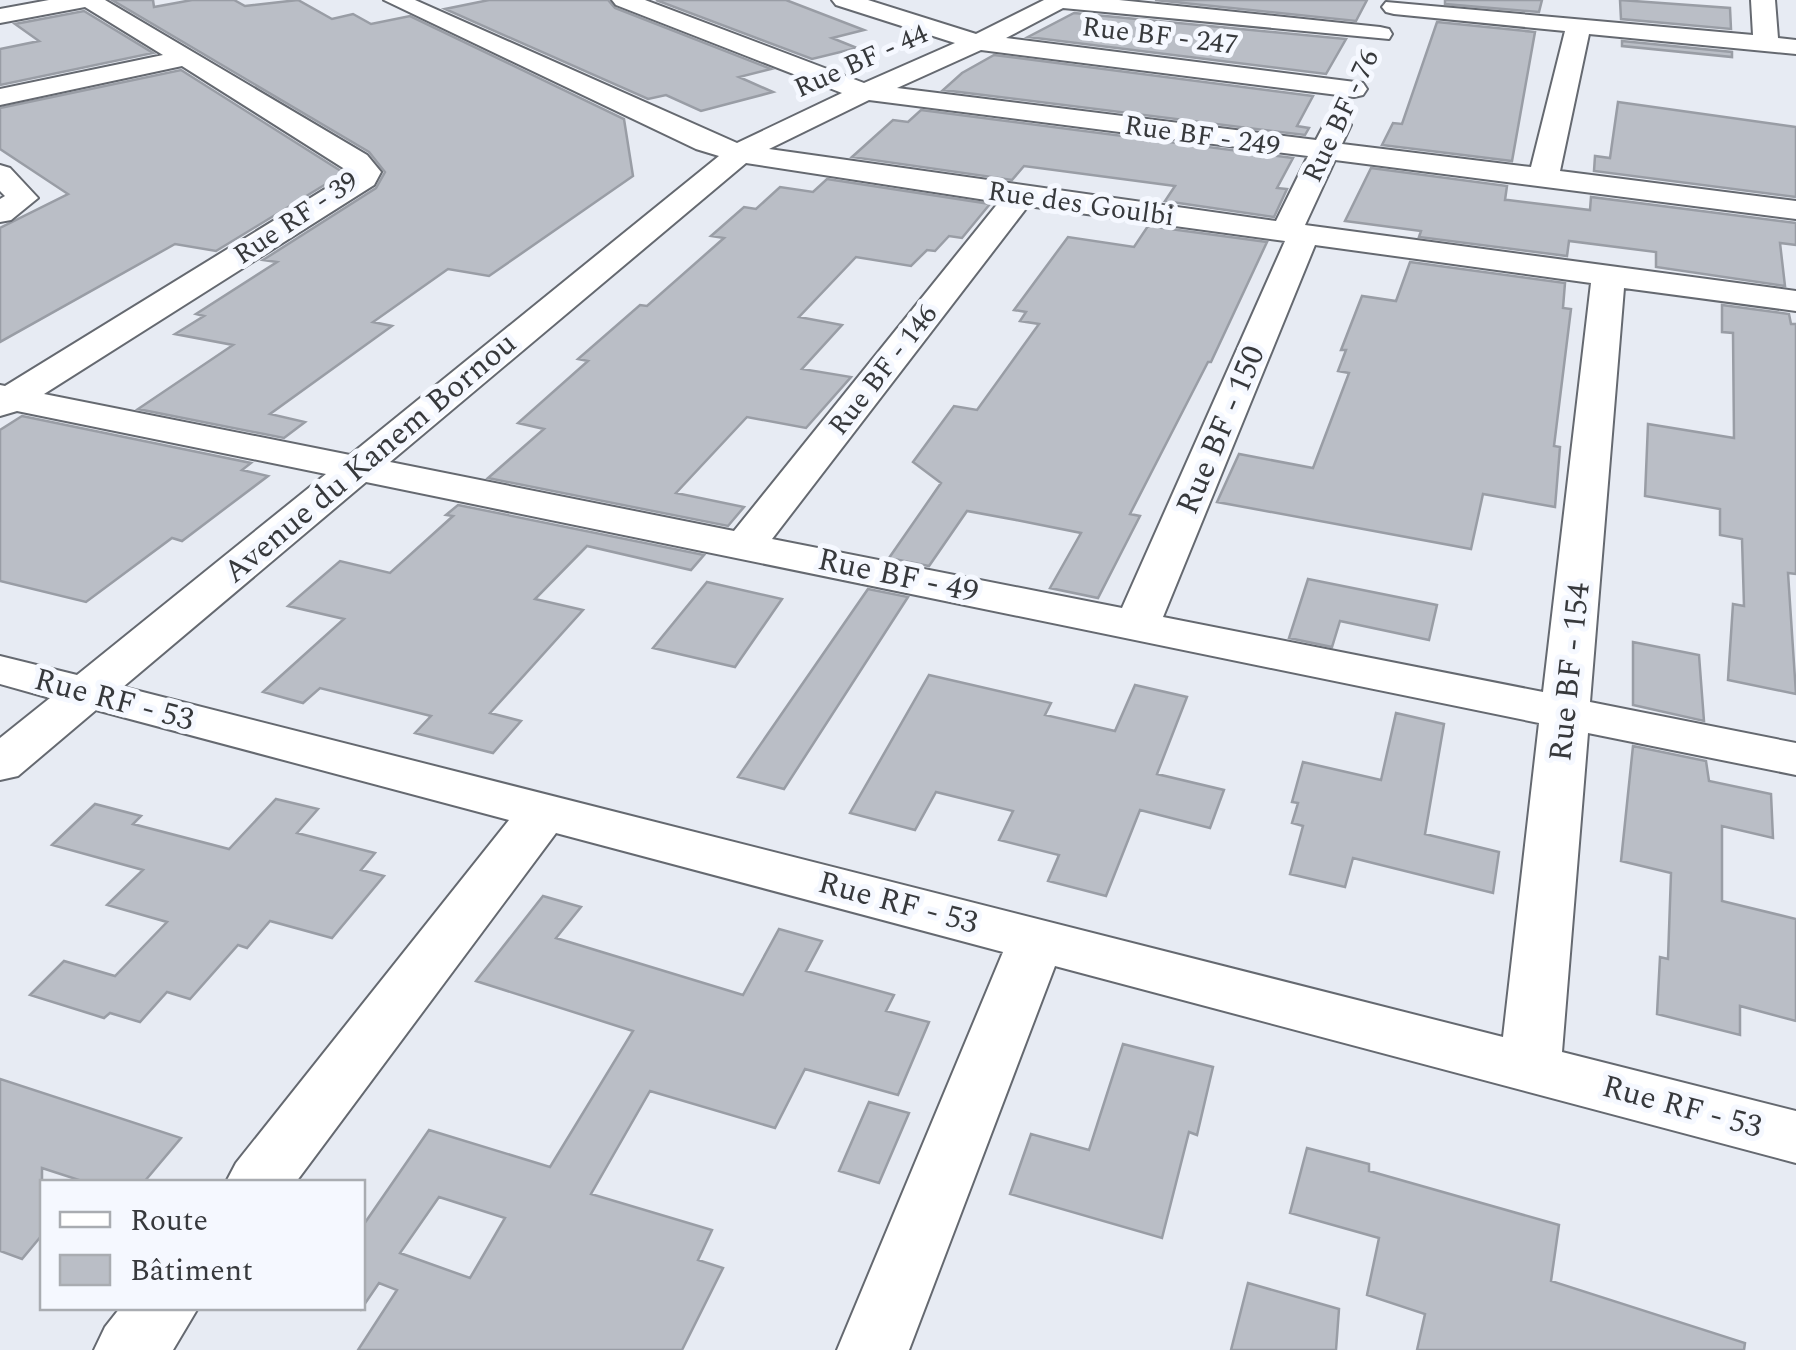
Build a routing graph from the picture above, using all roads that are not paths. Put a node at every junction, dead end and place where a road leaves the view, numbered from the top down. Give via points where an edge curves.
1 (88, 0) edge
2 (396, 0) edge
3 (624, 0) edge
4 (847, 0) edge
5 (1061, 0) edge
6 (1764, 0) edge
7 (1395, 3) edge
8 (0, 16) edge
9 (1579, 25) junction
10 (1380, 34) junction
11 (976, 42) junction
12 (1766, 44) junction
13 (1796, 48) edge
14 (186, 58) junction
15 (1354, 89) junction
16 (861, 91) junction
17 (0, 97) edge
18 (740, 152) junction
19 (1324, 152) junction
20 (3, 179) edge
21 (1543, 180) junction
22 (1020, 196) junction
23 (1796, 210) edge
24 (0, 213) edge
25 (1295, 234) junction
26 (1608, 276) junction
27 (1796, 301) edge
28 (4, 400) edge
29 (357, 468) junction
30 (745, 544) junction
31 (1137, 625) junction
32 (0, 670) edge
33 (86, 692) junction
34 (1567, 713) junction
35 (1796, 759) edge
36 (0, 764) edge
37 (544, 812) junction
38 (1037, 940) junction
39 (1530, 1068) junction
40 (1796, 1137) edge
41 (261, 1180) edge
42 (161, 1310) edge
43 (130, 1350) edge
44 (872, 1350) edge

1 - 8 street
1 - 14 street, Rue RF - 39
2 - 18 street, Rue des Goulbi via 706,143
3 - 16 street, Rue BF - 249
4 - 11 street, Rue BF - 247
5 - 10 street
5 - 11 street, Rue BF - 44
6 - 12 street
7 - 9 street
7 - 10 street, Rue BF - 76
9 - 12 street
9 - 21 street
10 - 15 street, Rue BF - 76
11 - 15 street, Rue BF - 247
11 - 16 street, Rue BF - 44
12 - 13 street
14 - 17 street
14 - 28 street, Rue RF - 39 via 357,161 364,179
15 - 19 street, Rue BF - 76
16 - 18 street, Rue BF - 44
16 - 19 street, Rue BF - 249
18 - 22 street, Rue des Goulbi
18 - 29 street, Avenue du Kanem Bornou
19 - 21 street, Rue BF - 249
19 - 25 street, Rue BF - 76
20 - 24 street via 23,198
21 - 23 street, Rue BF - 249
22 - 25 street, Rue des Goulbi
22 - 30 street, Rue BF - 146
25 - 26 street, Rue des Goulbi
25 - 31 street, Rue BF - 150
26 - 27 street, Rue des Goulbi
26 - 34 street, Rue BF - 154
28 - 29 street, Rue BF - 49
29 - 30 street, Rue BF - 49
29 - 33 street, Avenue du Kanem Bornou
30 - 31 street, Rue BF - 49
31 - 34 street, Rue BF - 49
32 - 33 street, Rue RF - 53
33 - 36 street, Avenue du Kanem Bornou
33 - 37 street, Rue RF - 53
34 - 35 street, Rue BF - 49
34 - 39 street, Rue BF - 154
37 - 38 street, Rue RF - 53
37 - 41 street
38 - 39 street, Rue RF - 53
38 - 44 street
39 - 40 street, Rue RF - 53
42 - 43 street

